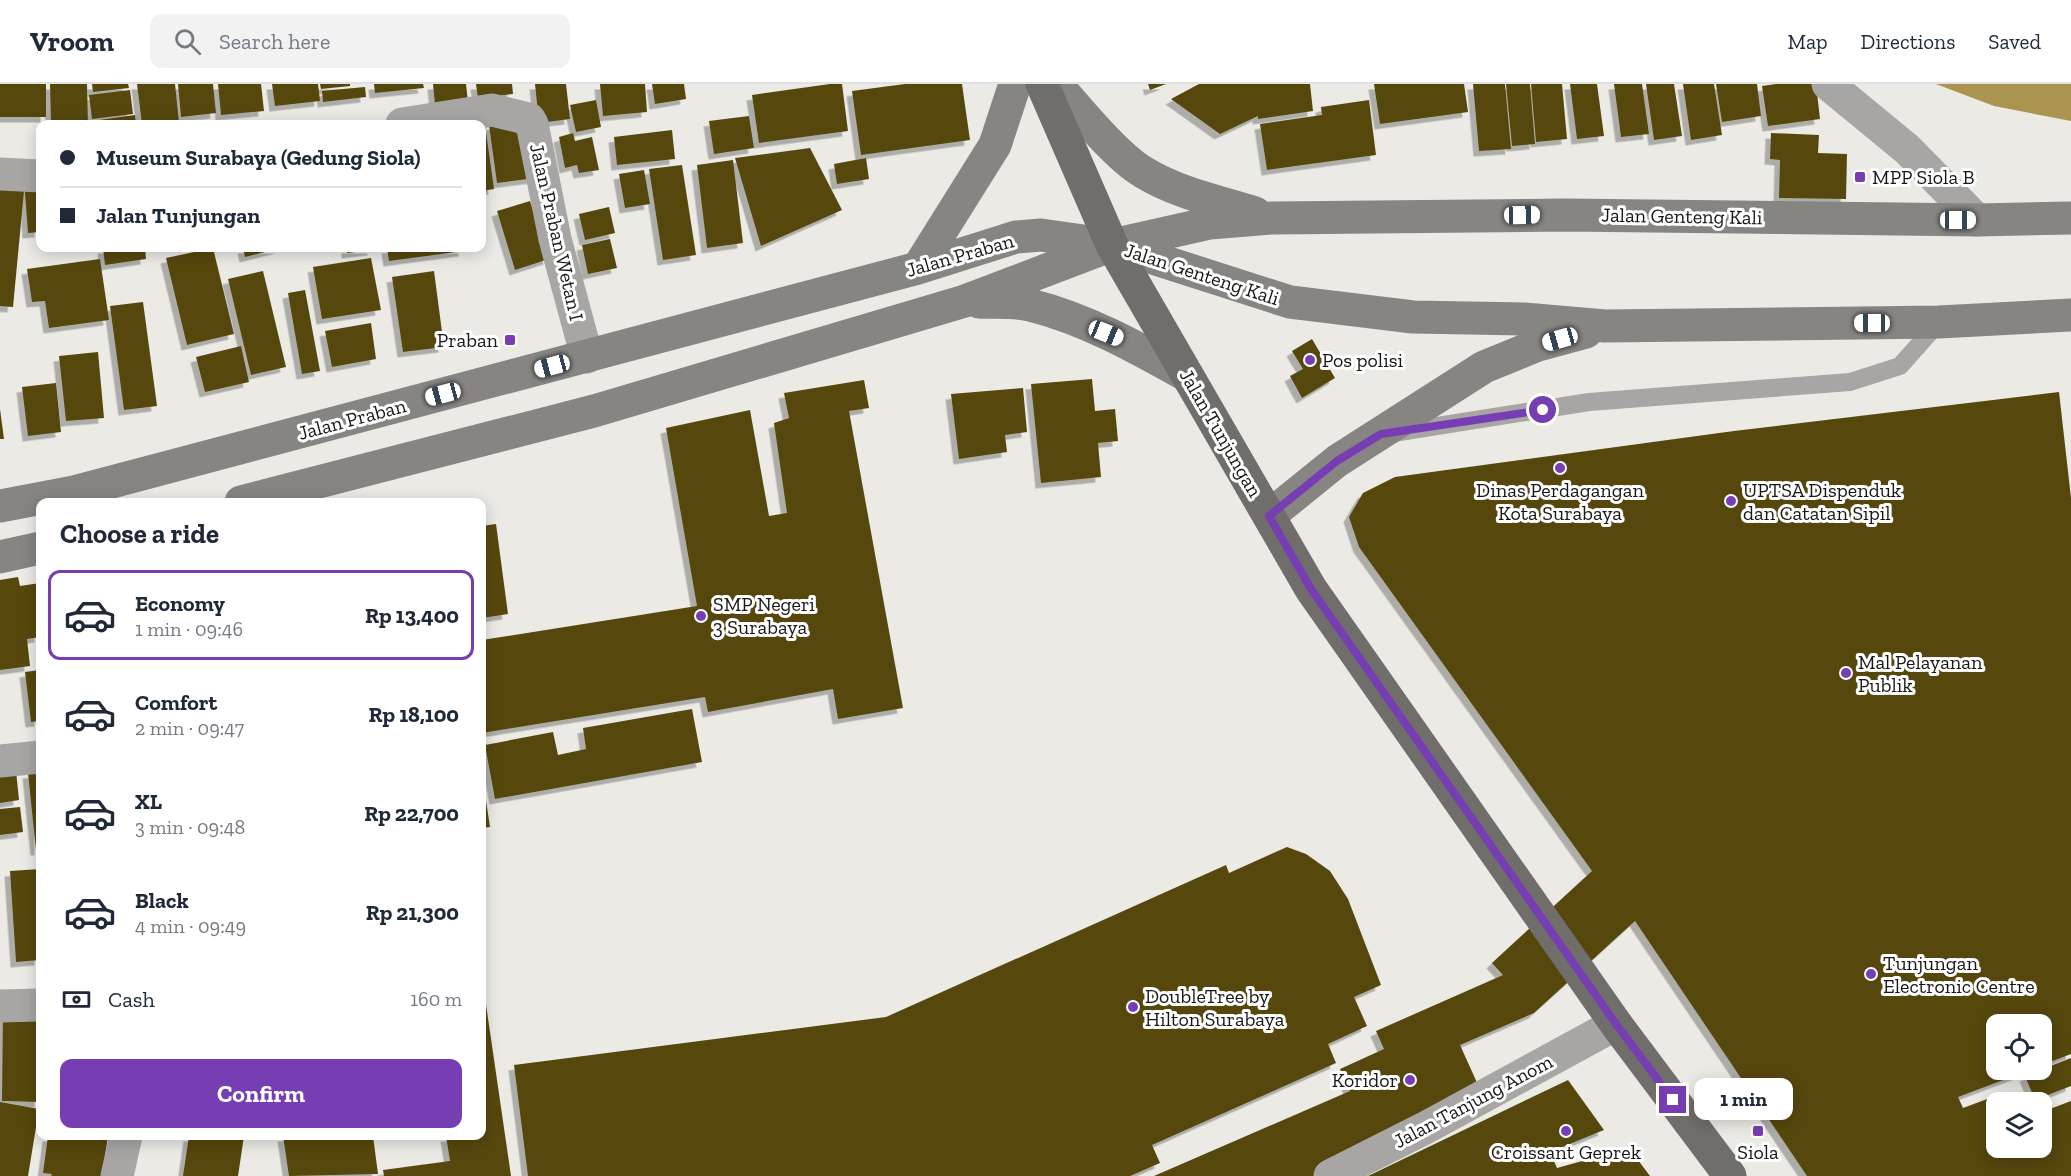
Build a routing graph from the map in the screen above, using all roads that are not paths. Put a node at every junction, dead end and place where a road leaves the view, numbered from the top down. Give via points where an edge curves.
1 (1015, 84) edge
2 (1042, 84) edge
3 (1056, 84) edge
4 (1828, 84) edge
5 (428, 120) edge
6 (0, 174) edge
7 (36, 176) edge
8 (1272, 218) junction
9 (2071, 218) edge
10 (1977, 220) junction
11 (1112, 245) junction
12 (918, 268) junction
13 (965, 302) junction
14 (2071, 315) edge
15 (1939, 322) junction
16 (1605, 326) junction
17 (587, 357) junction
18 (1186, 375) junction
19 (1381, 434) junction
20 (42, 498) edge
21 (264, 498) edge
22 (36, 499) edge
23 (0, 506) edge
24 (1269, 516) junction
25 (36, 549) edge
26 (0, 557) edge
27 (36, 757) edge
28 (0, 761) edge
29 (36, 1005) edge
30 (0, 1006) edge
31 (1616, 1024) junction
32 (125, 1140) edge
33 (117, 1176) edge
34 (1330, 1176) edge
35 (1730, 1176) edge

1 - 12 main road via 995,145
2 - 11 main road, Jalan Tunjungan
3 - 8 main road via 1141,171 1174,188
4 - 10 street via 1907,149
5 - 17 street, Jalan Praban Wetan I via 492,110 529,118 555,239
6 - 7 street
8 - 10 main road, Jalan Genteng Kali via 1566,215
8 - 11 main road, Jalan Genteng Kali via 1210,224
9 - 10 main road, Jalan Genteng Kali
11 - 12 main road, Jalan Praban via 1041,235 1016,237
11 - 13 main road, Jalan Praban
11 - 16 main road, Jalan Genteng Kali via 1290,302 1413,317 1524,319
11 - 18 main road, Jalan Tunjungan
12 - 17 main road, Jalan Praban
13 - 18 main road via 1028,305 1071,318 1124,340
13 - 21 main road, Jalan Praban via 594,411
14 - 15 main road, Jalan Genteng Kali
15 - 16 main road, Jalan Genteng Kali
15 - 19 lane via 1900,366 1850,382 1589,402
16 - 19 main road via 1538,345 1484,367
17 - 20 main road, Jalan Praban
18 - 24 main road, Jalan Tunjungan
19 - 24 main road via 1337,461
22 - 23 main road, Jalan Praban
24 - 31 main road, Jalan Tunjungan via 1311,589
25 - 26 main road
27 - 28 street
29 - 30 street
31 - 34 street, Jalan Tanjung Anom
31 - 35 main road, Jalan Tunjungan
32 - 33 street

